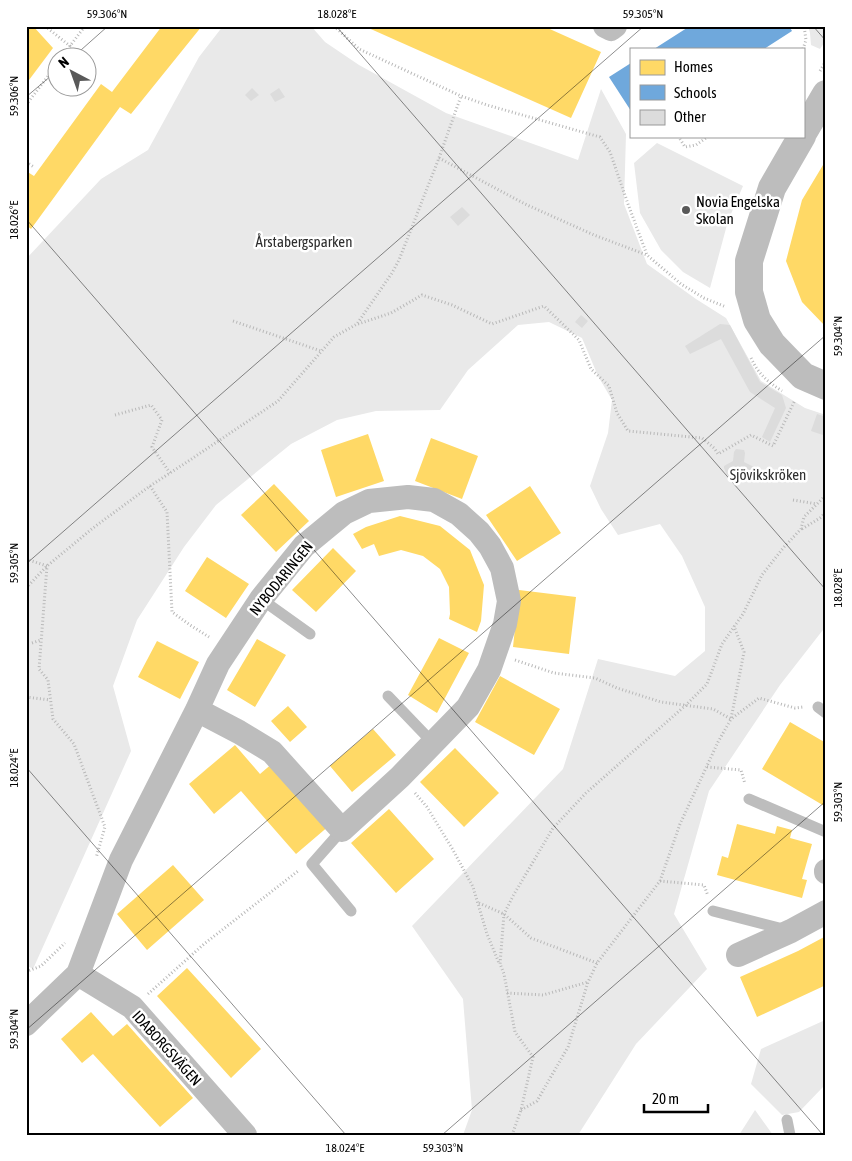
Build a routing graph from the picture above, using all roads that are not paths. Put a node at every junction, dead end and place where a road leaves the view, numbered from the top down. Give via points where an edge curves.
1 (605, 26) edge
2 (614, 26) edge
3 (826, 94) edge
4 (804, 132) edge
5 (800, 138) edge
6 (826, 386) edge
7 (261, 599) junction
8 (310, 634) dead end
9 (388, 696) dead end
10 (197, 710) junction
11 (434, 744) junction
12 (749, 799) road end
13 (342, 830) junction
14 (826, 832) edge
15 (351, 911) dead end
16 (713, 911) road end
17 (826, 912) edge
18 (791, 931) junction
19 (738, 955) dead end
20 (78, 974) junction
21 (26, 1024) edge
22 (787, 1120) dead end
23 (245, 1135) edge
24 (790, 1135) edge

1 - 2 street via 610,29
3 - 4 street
5 - 6 street via 772,188 749,261 749,292 757,320 772,344 803,376
7 - 8 lane
7 - 10 street, NYBODARINGEN via 218,664
7 - 11 street, NYBODARINGEN via 304,546 344,513 369,501 408,496 434,500 459,514 490,546 502,568 509,601 505,624 489,670 468,707
9 - 11 lane
10 - 13 street via 272,752
10 - 20 street, NYBODARINGEN via 121,860
11 - 13 street, NYBODARINGEN
12 - 14 lane
13 - 15 lane, NYBODARINGEN via 312,864
16 - 18 lane
17 - 18 street
18 - 19 street
20 - 21 street, NYBODARINGEN
20 - 23 street, IDABORGSVÄGEN via 132,1007
22 - 24 lane

